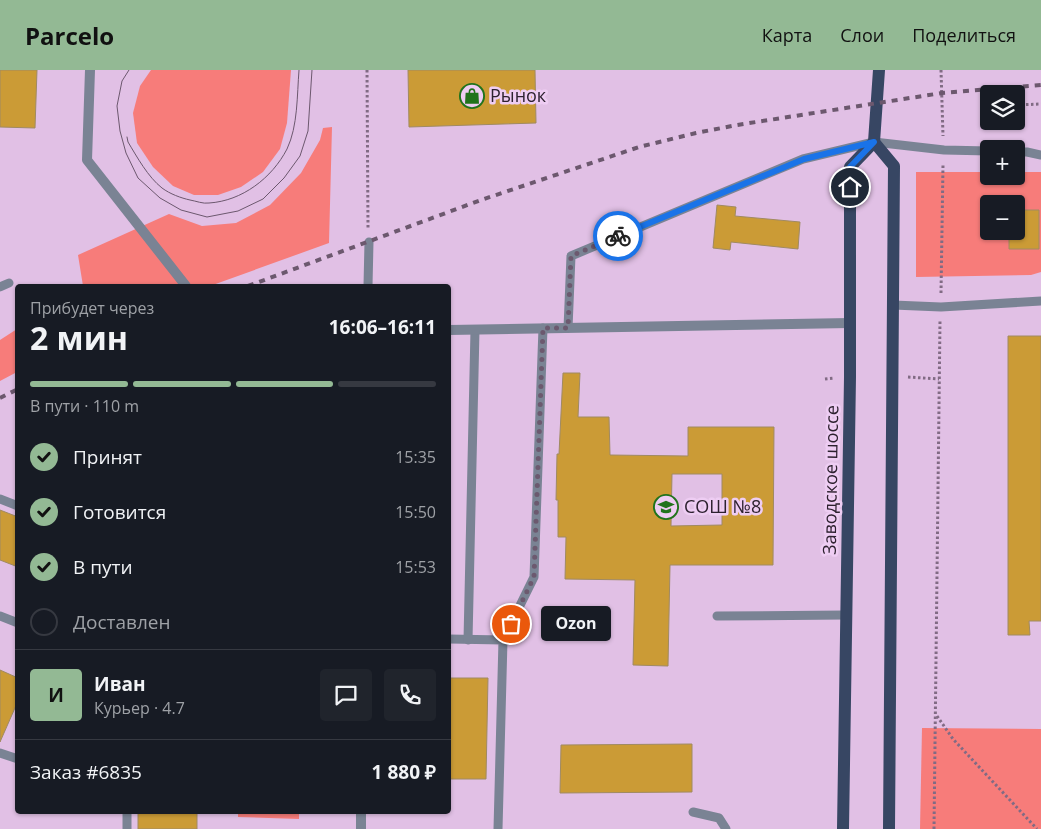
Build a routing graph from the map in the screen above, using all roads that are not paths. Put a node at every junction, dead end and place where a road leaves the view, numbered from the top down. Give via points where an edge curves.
1 (90, 70) edge
2 (879, 70) edge
3 (874, 142) junction
4 (980, 151) edge
5 (1025, 152) edge
6 (1041, 155) edge
7 (368, 242) road end
8 (184, 284) edge
9 (368, 284) edge
10 (1041, 301) edge
11 (893, 305) junction
12 (850, 323) junction
13 (543, 328) junction
14 (568, 328) junction
15 (451, 330) edge
16 (475, 330) junction
17 (0, 499) edge
18 (15, 505) edge
19 (846, 615) junction
20 (0, 616) edge
21 (717, 616) dead end
22 (15, 622) edge
23 (451, 639) edge
24 (468, 640) junction
25 (503, 640) junction
26 (0, 753) edge
27 (15, 758) edge
28 (693, 812) dead end
29 (127, 814) edge
30 (361, 814) edge
31 (127, 829) edge
32 (361, 829) edge
33 (498, 829) edge
34 (726, 829) edge
35 (843, 829) edge
36 (889, 829) edge

1 - 8 street via 87,160
2 - 3 main road
3 - 4 lane
3 - 11 main road via 894,166
3 - 12 main road, Заводское шоссе via 850,167
3 - 14 lane via 804,159 571,256
5 - 6 lane
7 - 9 lane
10 - 11 lane via 941,307
11 - 36 main road
12 - 14 street
12 - 19 main road, Заводское шоссе
13 - 14 street
13 - 16 street
13 - 25 lane via 534,577
15 - 16 street
16 - 24 lane
17 - 18 lane
19 - 21 lane
19 - 35 main road, Заводское шоссе
20 - 22 lane
23 - 24 lane
24 - 25 lane
25 - 33 lane
26 - 27 lane
28 - 34 lane via 719,818
29 - 31 lane
30 - 32 street

